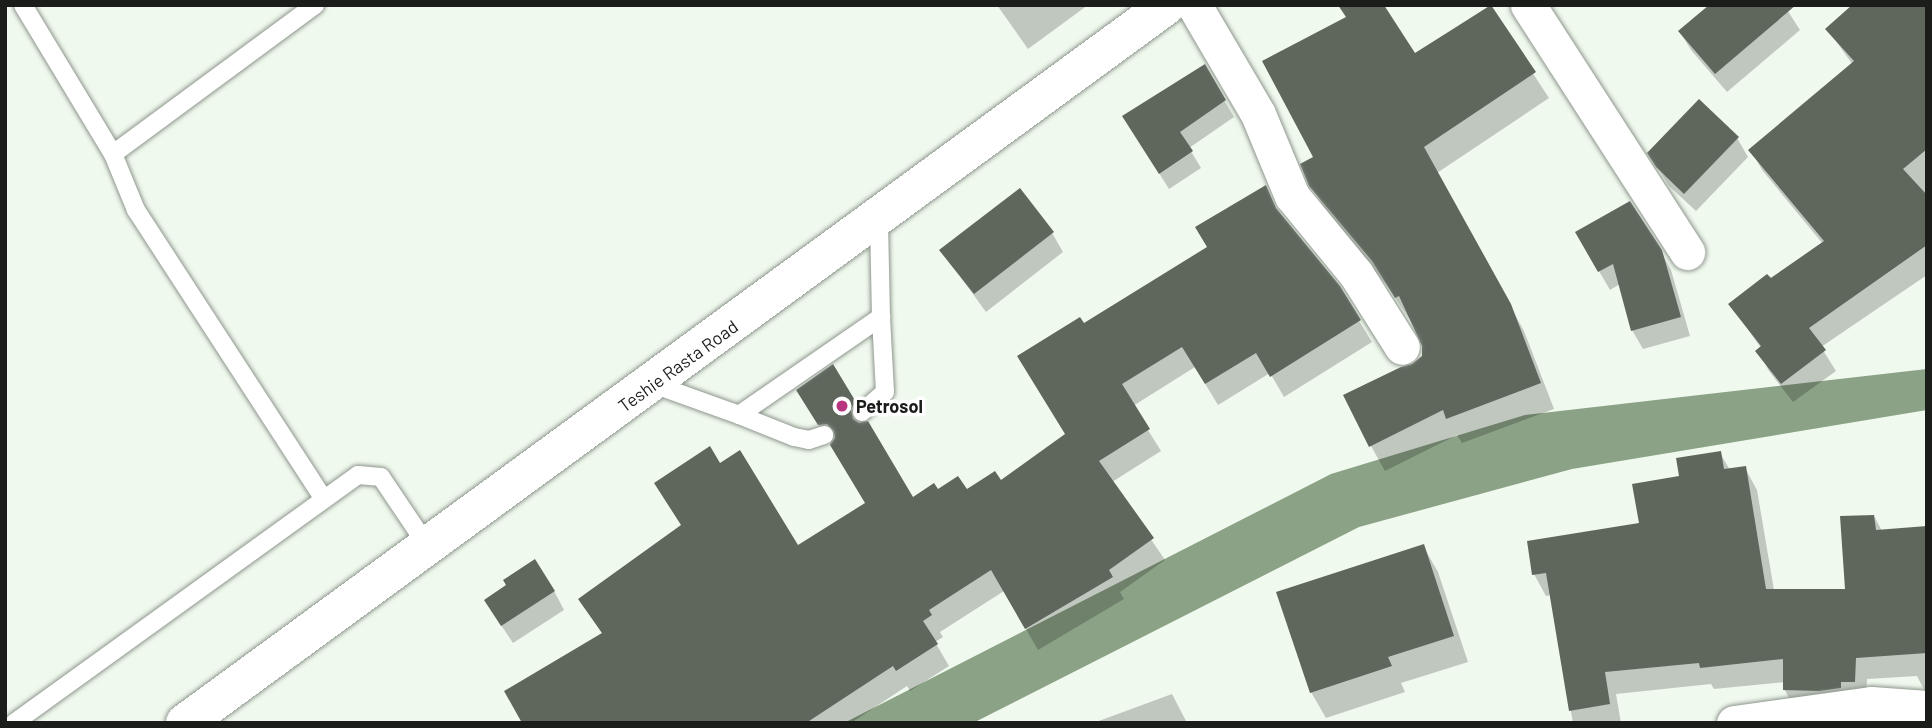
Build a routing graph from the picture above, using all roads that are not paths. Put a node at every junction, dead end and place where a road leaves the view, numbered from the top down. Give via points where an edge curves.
1 (23, 5) edge
2 (315, 5) edge
3 (1167, 5) edge
4 (1194, 5) edge
5 (1528, 5) edge
6 (113, 154) junction
7 (879, 218) junction
8 (1687, 252) dead end
9 (881, 317) junction
10 (1402, 347) dead end
11 (653, 384) junction
12 (862, 412) dead end
13 (739, 415) junction
14 (824, 435) dead end
15 (323, 498) junction
16 (428, 547) junction
17 (1927, 708) edge
18 (14, 723) edge
19 (186, 723) edge
20 (1734, 723) edge

1 - 6 lane
2 - 6 lane
3 - 7 main road, Teshie Rasta Road
4 - 10 street via 1258,114 1293,196 1356,274
5 - 8 street
6 - 15 lane via 136,209
7 - 9 lane
7 - 11 main road, Teshie Rasta Road
9 - 12 lane via 885,392
9 - 13 lane
11 - 13 lane
11 - 16 main road, Teshie Rasta Road
13 - 14 lane via 794,437 809,440
15 - 16 lane via 358,475 381,477
15 - 18 lane
16 - 19 main road, Teshie Rasta Road
17 - 20 street via 1871,704

